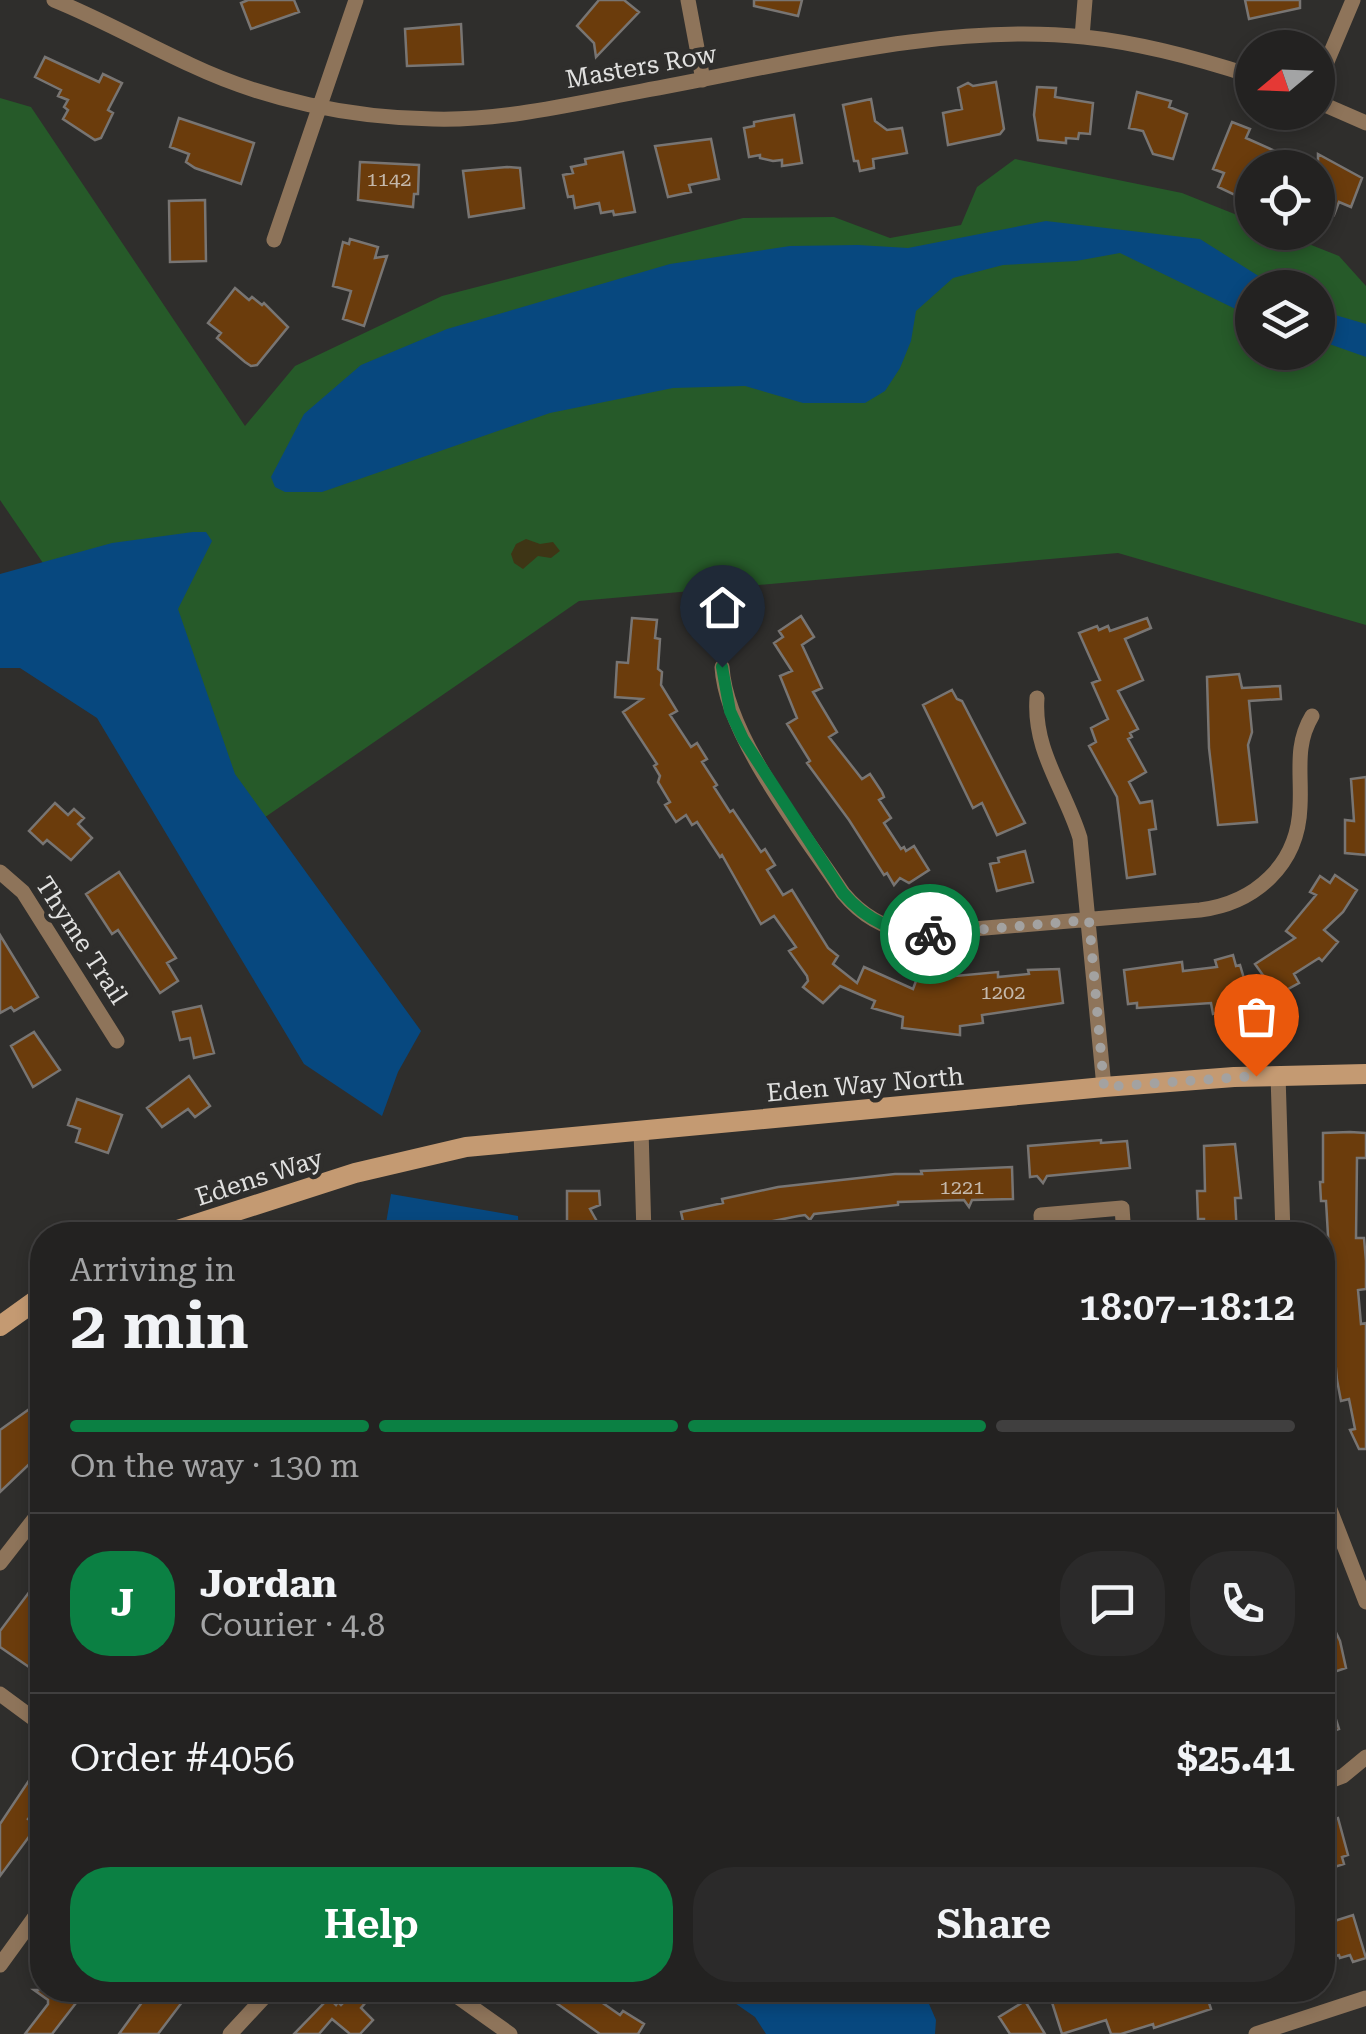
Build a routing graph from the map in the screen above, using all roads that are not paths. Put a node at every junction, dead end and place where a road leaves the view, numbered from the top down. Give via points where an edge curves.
1 (54, 0) edge
2 (356, 0) edge
3 (688, 0) edge
4 (1085, 0) edge
5 (1353, 0) edge
6 (1082, 37) junction
7 (1335, 43) edge
8 (1235, 71) edge
9 (704, 80) junction
10 (321, 105) junction
11 (1335, 109) edge
12 (1366, 123) edge
13 (274, 240) dead end
14 (722, 667) dead end
15 (1037, 698) dead end
16 (1312, 716) dead end
17 (0, 872) edge
18 (1089, 920) junction
19 (117, 1041) dead end
20 (1366, 1074) edge
21 (1278, 1075) junction
22 (1104, 1087) junction
23 (642, 1129) junction
24 (371, 1168) joint
25 (203, 1222) edge
26 (644, 1222) edge
27 (1041, 1222) edge
28 (1123, 1222) edge
29 (1283, 1222) edge
30 (30, 1305) edge
31 (0, 1326) edge
32 (1335, 1522) edge
33 (30, 1524) edge
34 (0, 1563) edge
35 (1366, 1602) edge
36 (0, 1694) edge
37 (30, 1715) edge
38 (1366, 1757) edge
39 (1335, 1779) edge
40 (30, 1924) edge
41 (0, 1965) edge
42 (1366, 1998) edge
43 (260, 2002) edge
44 (465, 2002) edge
45 (230, 2034) edge
46 (510, 2034) edge
47 (1256, 2034) edge

1 - 10 street, Masters Row via 232,83
2 - 10 street
3 - 9 street
4 - 6 street
5 - 7 street
6 - 8 street, Masters Row via 1146,46
6 - 9 street, Masters Row via 967,36
9 - 10 street, Masters Row via 481,118 381,116
10 - 13 street
11 - 12 street
14 - 18 street via 743,739 854,906 887,927 914,934
15 - 18 street via 1042,753 1080,838
16 - 18 street via 1300,744 1296,833 1271,878 1218,908
17 - 19 street, Thyme Trail via 24,892
18 - 22 street
20 - 21 street, Eden Way North
21 - 22 street, Eden Way North
21 - 29 street
22 - 23 street, Eden Way North
23 - 24 street, Eden Way North via 466,1147
23 - 26 street
24 - 25 street, Edens Way
27 - 28 street via 1040,1215 1122,1208
30 - 31 street
32 - 35 street
33 - 34 street
36 - 37 street
38 - 39 street
40 - 41 street
42 - 47 street
43 - 45 street
44 - 46 street

